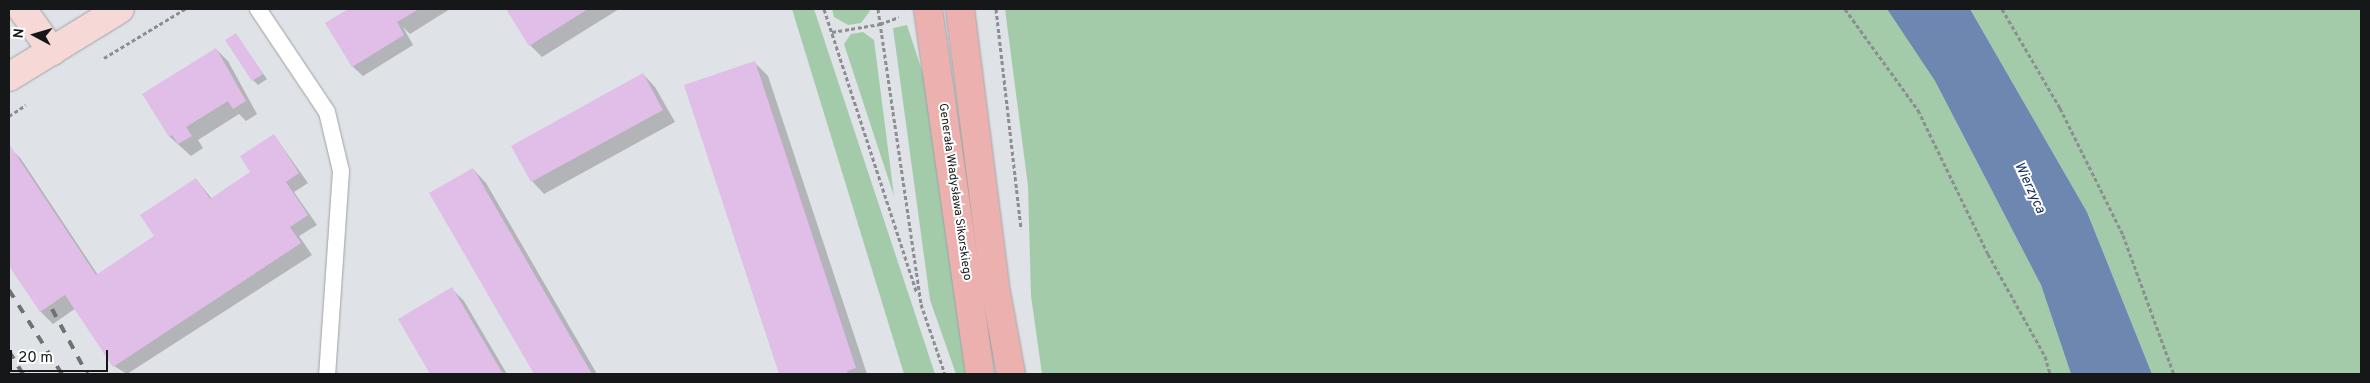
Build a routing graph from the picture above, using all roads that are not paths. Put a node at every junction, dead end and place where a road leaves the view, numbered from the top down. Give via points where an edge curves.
1 (22, 9) edge
2 (120, 9) edge
3 (258, 9) edge
4 (928, 9) edge
5 (960, 9) edge
6 (52, 51) junction
7 (9, 78) edge
8 (327, 374) edge
9 (980, 374) edge
10 (1011, 374) edge

1 - 6 main road
2 - 6 main road
3 - 8 lane via 327,112 341,171
4 - 9 main road, Generała Władysława Sikorskiego
5 - 10 main road via 995,287
6 - 7 main road

